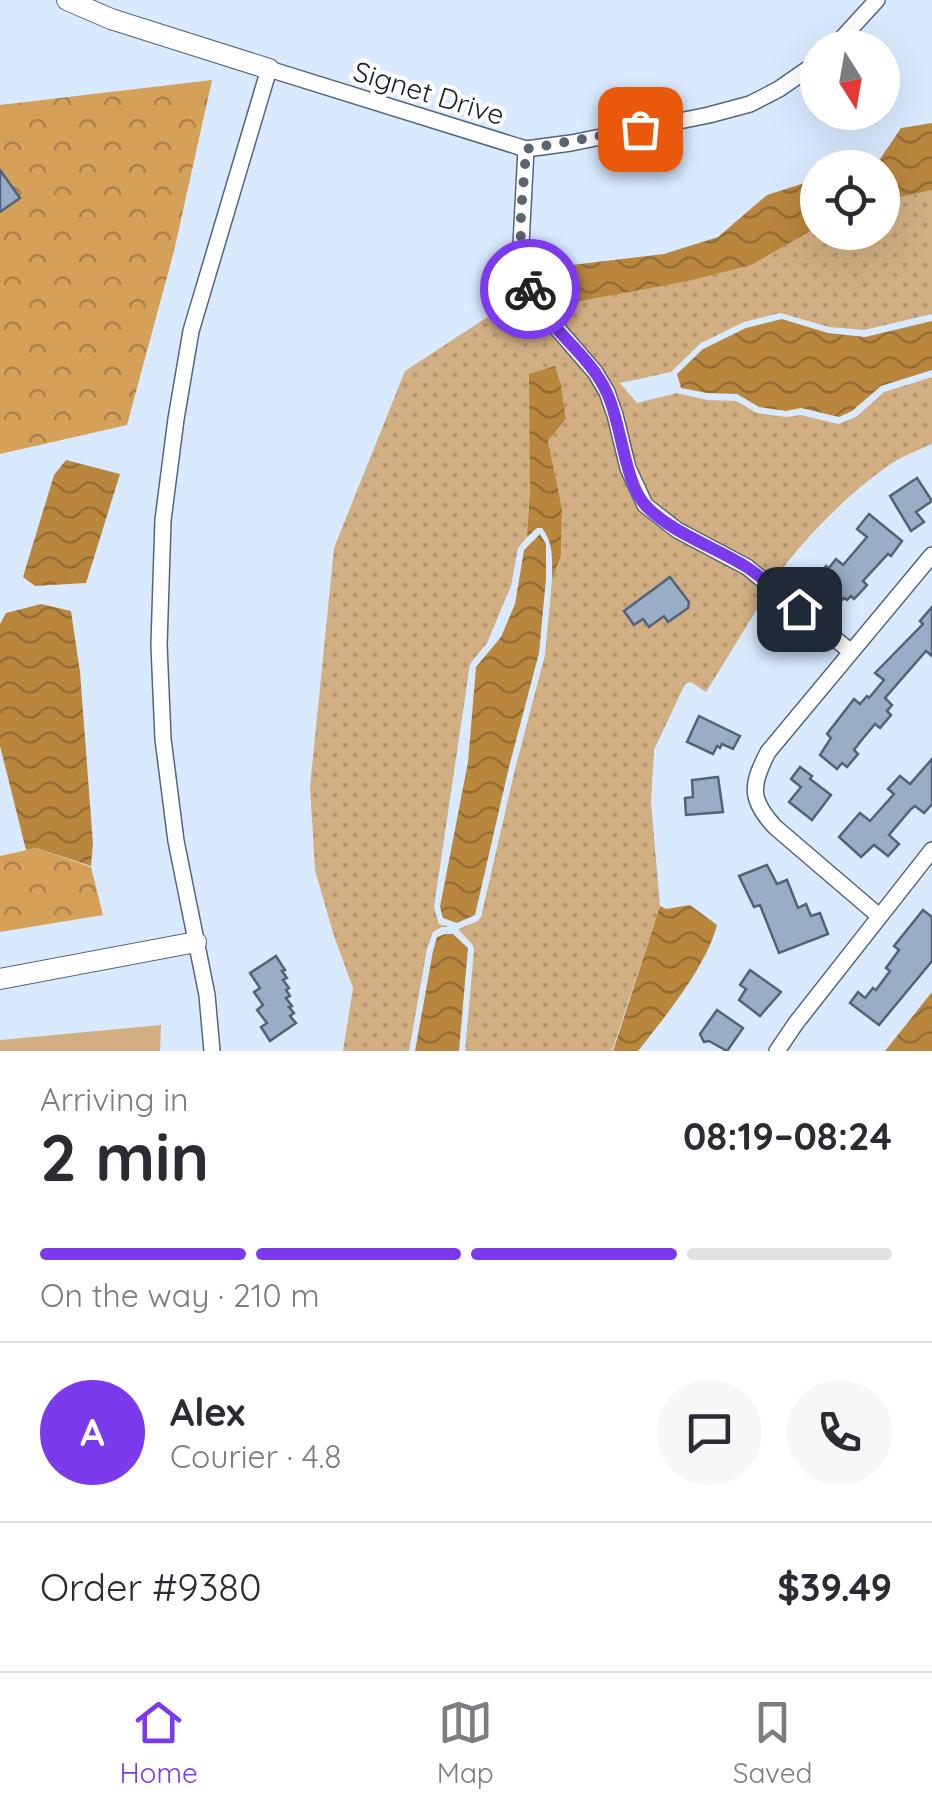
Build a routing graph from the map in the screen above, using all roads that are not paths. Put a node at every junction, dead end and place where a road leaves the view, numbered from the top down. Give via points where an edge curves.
1 (67, 0) edge
2 (877, 0) edge
3 (851, 30) edge
4 (270, 69) junction
5 (800, 74) edge
6 (526, 149) junction
7 (932, 554) edge
8 (850, 651) junction
9 (932, 850) edge
10 (879, 916) junction
11 (196, 942) junction
12 (0, 978) edge
13 (212, 1051) edge
14 (777, 1051) edge

1 - 4 street
2 - 3 street
4 - 6 street, Signet Drive
4 - 11 street via 191,331 163,520 163,739
5 - 6 street, Signet Drive via 750,104
6 - 8 street via 526,278 544,313 607,392 644,505 747,567
7 - 8 street
8 - 10 street via 768,752 754,796 774,827
9 - 10 street
10 - 14 street
11 - 12 street
11 - 13 street

